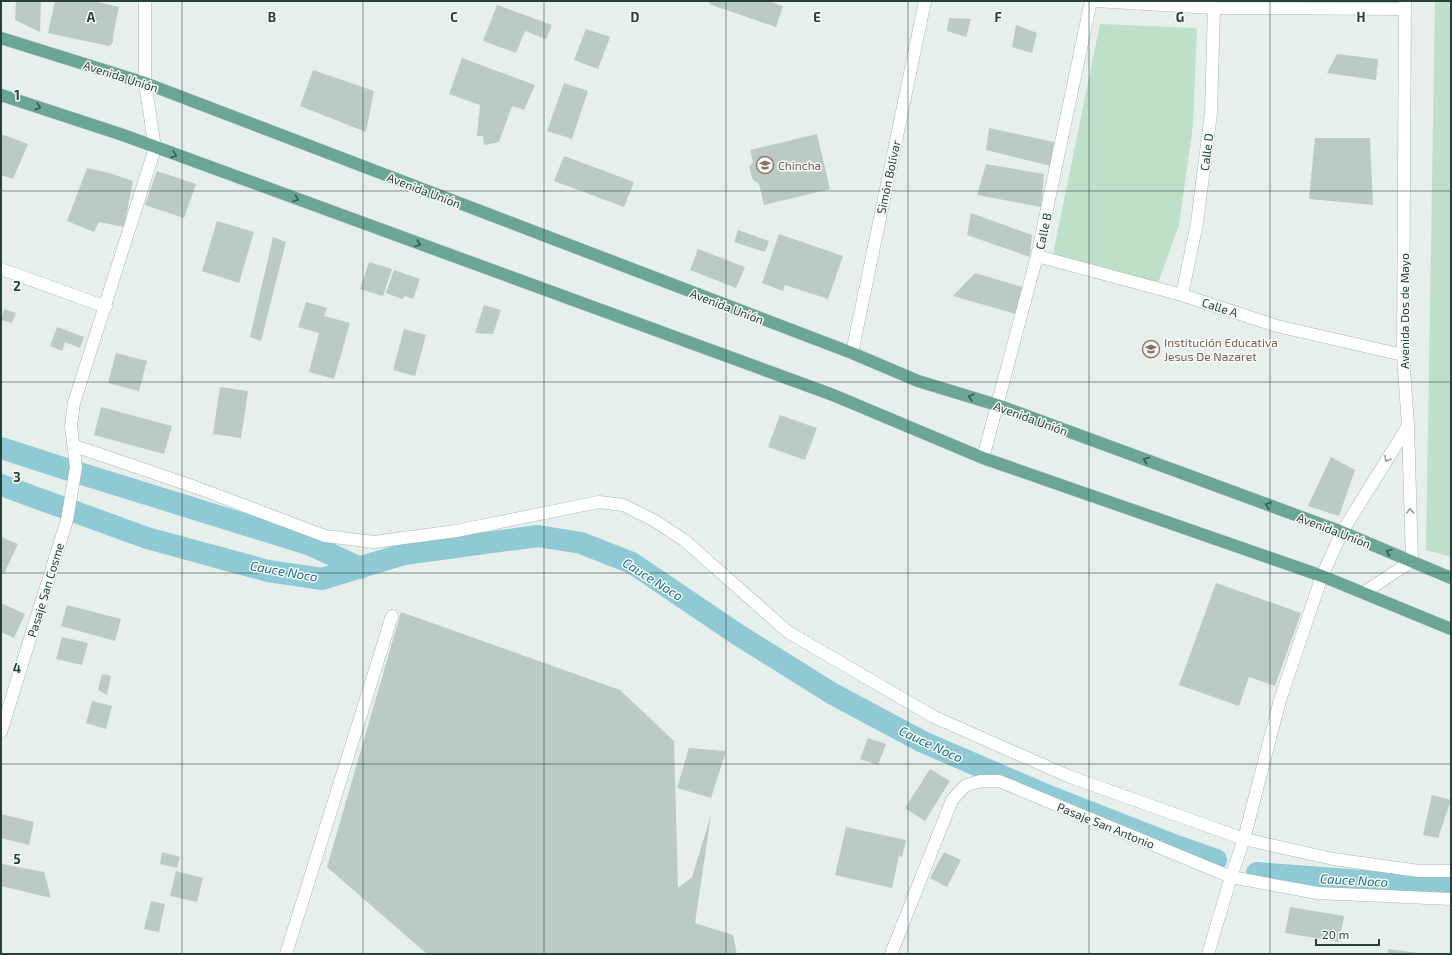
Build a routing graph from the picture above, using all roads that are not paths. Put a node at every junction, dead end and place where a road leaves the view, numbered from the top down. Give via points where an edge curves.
1 (145, 1) edge
2 (925, 1) edge
3 (1091, 1) edge
4 (1095, 1) edge
5 (1405, 5) edge
6 (1214, 8) junction
7 (1, 38) edge
8 (145, 83) junction
9 (1, 95) edge
10 (155, 148) junction
11 (1037, 256) junction
12 (1, 269) edge
13 (1182, 294) junction
14 (106, 307) junction
15 (852, 354) junction
16 (1403, 355) junction
17 (997, 405) junction
18 (1408, 426) junction
19 (75, 446) junction
20 (983, 458) junction
21 (1342, 532) junction
22 (1412, 561) junction
23 (1322, 576) junction
24 (1451, 578) edge
25 (1362, 593) junction
26 (392, 616) dead end
27 (1451, 629) edge
28 (1, 732) edge
29 (1244, 839) junction
30 (1451, 871) edge
31 (1231, 877) junction
32 (1451, 899) edge
33 (286, 954) edge
34 (891, 954) edge
35 (1208, 954) edge

1 - 8 street
2 - 15 street, Simón Bolívar
3 - 11 street, Calle B
4 - 6 street
5 - 6 street
5 - 16 street, Avenida Dos de Mayo
6 - 13 street, Calle D via 1211,113 1197,223
7 - 8 main road, Avenida Unión
8 - 10 street
8 - 15 main road, Avenida Unión
9 -> 10 main road
10 - 14 street, Pasaje San Cosme
10 -> 20 main road via 833,395
11 - 13 street, Calle A
11 - 17 street, Calle B
12 - 14 street
13 - 16 street, Calle A via 1277,326
14 - 19 street, Pasaje San Cosme via 74,403 71,425
17 -> 15 main road, Avenida Unión via 918,381
16 - 18 street, Avenida Dos de Mayo
17 - 20 street, Calle B
21 -> 17 main road, Avenida Unión
18 -> 21 street
22 -> 18 street, Avenida Dos de Mayo
19 - 28 street, Pasaje San Cosme via 76,468 67,520
19 - 29 street via 325,536 374,542 456,531 599,502 623,505 655,521 684,540 788,632 934,718 1068,776
20 - 23 main road
22 -> 21 main road, Avenida Unión
21 - 23 street
22 - 24 main road, Avenida Unión
22 - 25 street
23 - 25 main road
23 - 29 street via 1280,700
25 - 27 main road
26 - 33 street
29 - 30 street via 1334,859 1419,871
29 - 31 street
31 - 32 street, Pasaje San Antonio via 1317,893
31 - 34 street, Pasaje San Antonio via 1000,781 980,781 965,786 952,800
31 - 35 street

